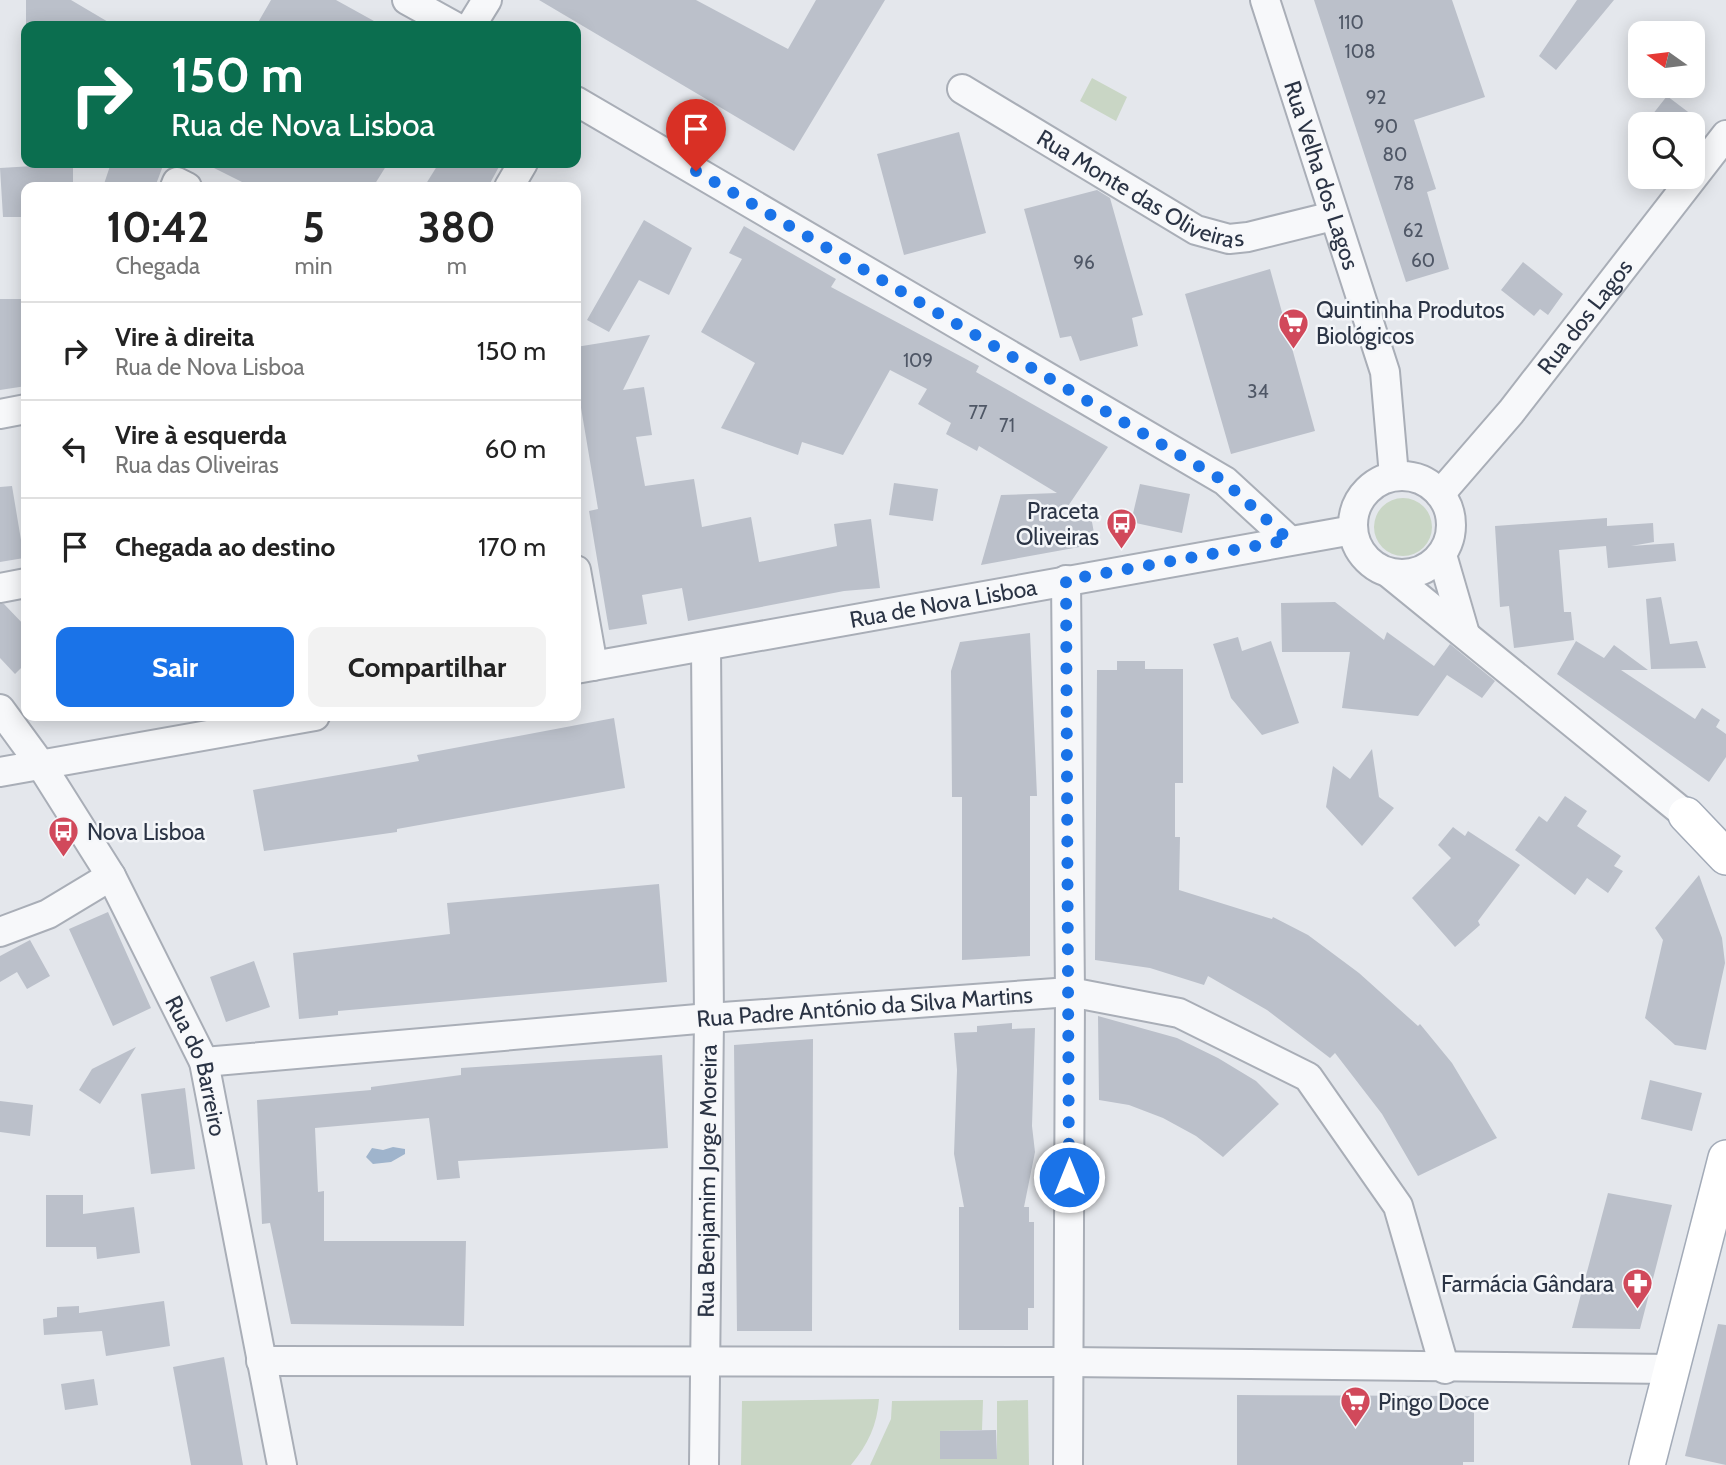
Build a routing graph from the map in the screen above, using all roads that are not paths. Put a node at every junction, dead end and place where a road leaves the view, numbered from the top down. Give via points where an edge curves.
1 (407, 0) edge
2 (487, 0) edge
3 (1265, 0) edge
4 (445, 21) edge
5 (474, 21) edge
6 (962, 89) dead end
7 (581, 104) edge
8 (1726, 135) edge
9 (1333, 216) junction
10 (21, 410) edge
11 (0, 414) edge
12 (1394, 476) junction
13 (1440, 494) junction
14 (1353, 530) junction
15 (1289, 540) junction
16 (1442, 555) junction
17 (1390, 574) junction
18 (1066, 580) junction
19 (21, 584) edge
20 (0, 588) edge
21 (581, 631) edge
22 (1465, 635) junction
23 (706, 647) junction
24 (584, 667) edge
25 (0, 709) edge
26 (287, 721) edge
27 (41, 765) junction
28 (0, 772) edge
29 (1686, 815) junction
30 (1726, 822) edge
31 (1726, 858) edge
32 (111, 876) junction
33 (0, 932) edge
34 (1070, 992) junction
35 (709, 1018) junction
36 (204, 1062) junction
37 (1726, 1158) edge
38 (261, 1361) junction
39 (1068, 1362) junction
40 (706, 1364) junction
41 (1445, 1369) junction
42 (1670, 1370) junction
43 (282, 1465) edge
44 (704, 1465) edge
45 (1068, 1465) edge
46 (1647, 1465) edge

1 - 4 street
2 - 5 street
3 - 9 street, Rua Velha dos Lagos
6 - 9 street, Rua Monte das Oliveiras via 1196,230 1229,239
7 - 15 street via 1224,481
8 - 13 street, Rua dos Lagos via 1511,412
9 - 12 street, Rua Velha dos Lagos via 1385,372
10 - 11 street
12 - 13 street via 1414,477
12 - 14 street via 1376,482 1362,496
13 - 16 street via 1451,518 1450,537
14 - 15 street, Rua de Nova Lisboa
14 - 17 street via 1359,551 1372,566
15 - 18 street, Rua de Nova Lisboa
16 - 17 street via 1409,575
16 - 22 street
17 - 22 street
18 - 23 street, Rua de Nova Lisboa
18 - 34 street
19 - 20 street
21 - 24 street
22 - 29 street
23 - 24 street, Rua de Nova Lisboa
23 - 35 street, Rua Benjamim Jorge Moreira
25 - 27 street, Rua do Barreiro
26 - 27 street
27 - 28 street
27 - 32 street, Rua do Barreiro
29 - 30 main road
29 - 31 main road
32 - 33 street via 48,914
32 - 36 street, Rua do Barreiro
34 - 35 street, Rua Padre António da Silva Martins
34 - 39 street
34 - 41 street, Rua Padre António da Silva Martins via 1179,1013 1308,1077 1398,1206
35 - 36 street, Rua Padre António da Silva Martins
35 - 40 street, Rua Benjamim Jorge Moreira
36 - 38 street, Rua do Barreiro
37 - 42 main road
38 - 40 street
38 - 43 street, Rua do Barreiro
39 - 40 street
39 - 41 street
39 - 45 street
40 - 44 street, Rua Benjamim Jorge Moreira
41 - 42 street
42 - 46 main road

